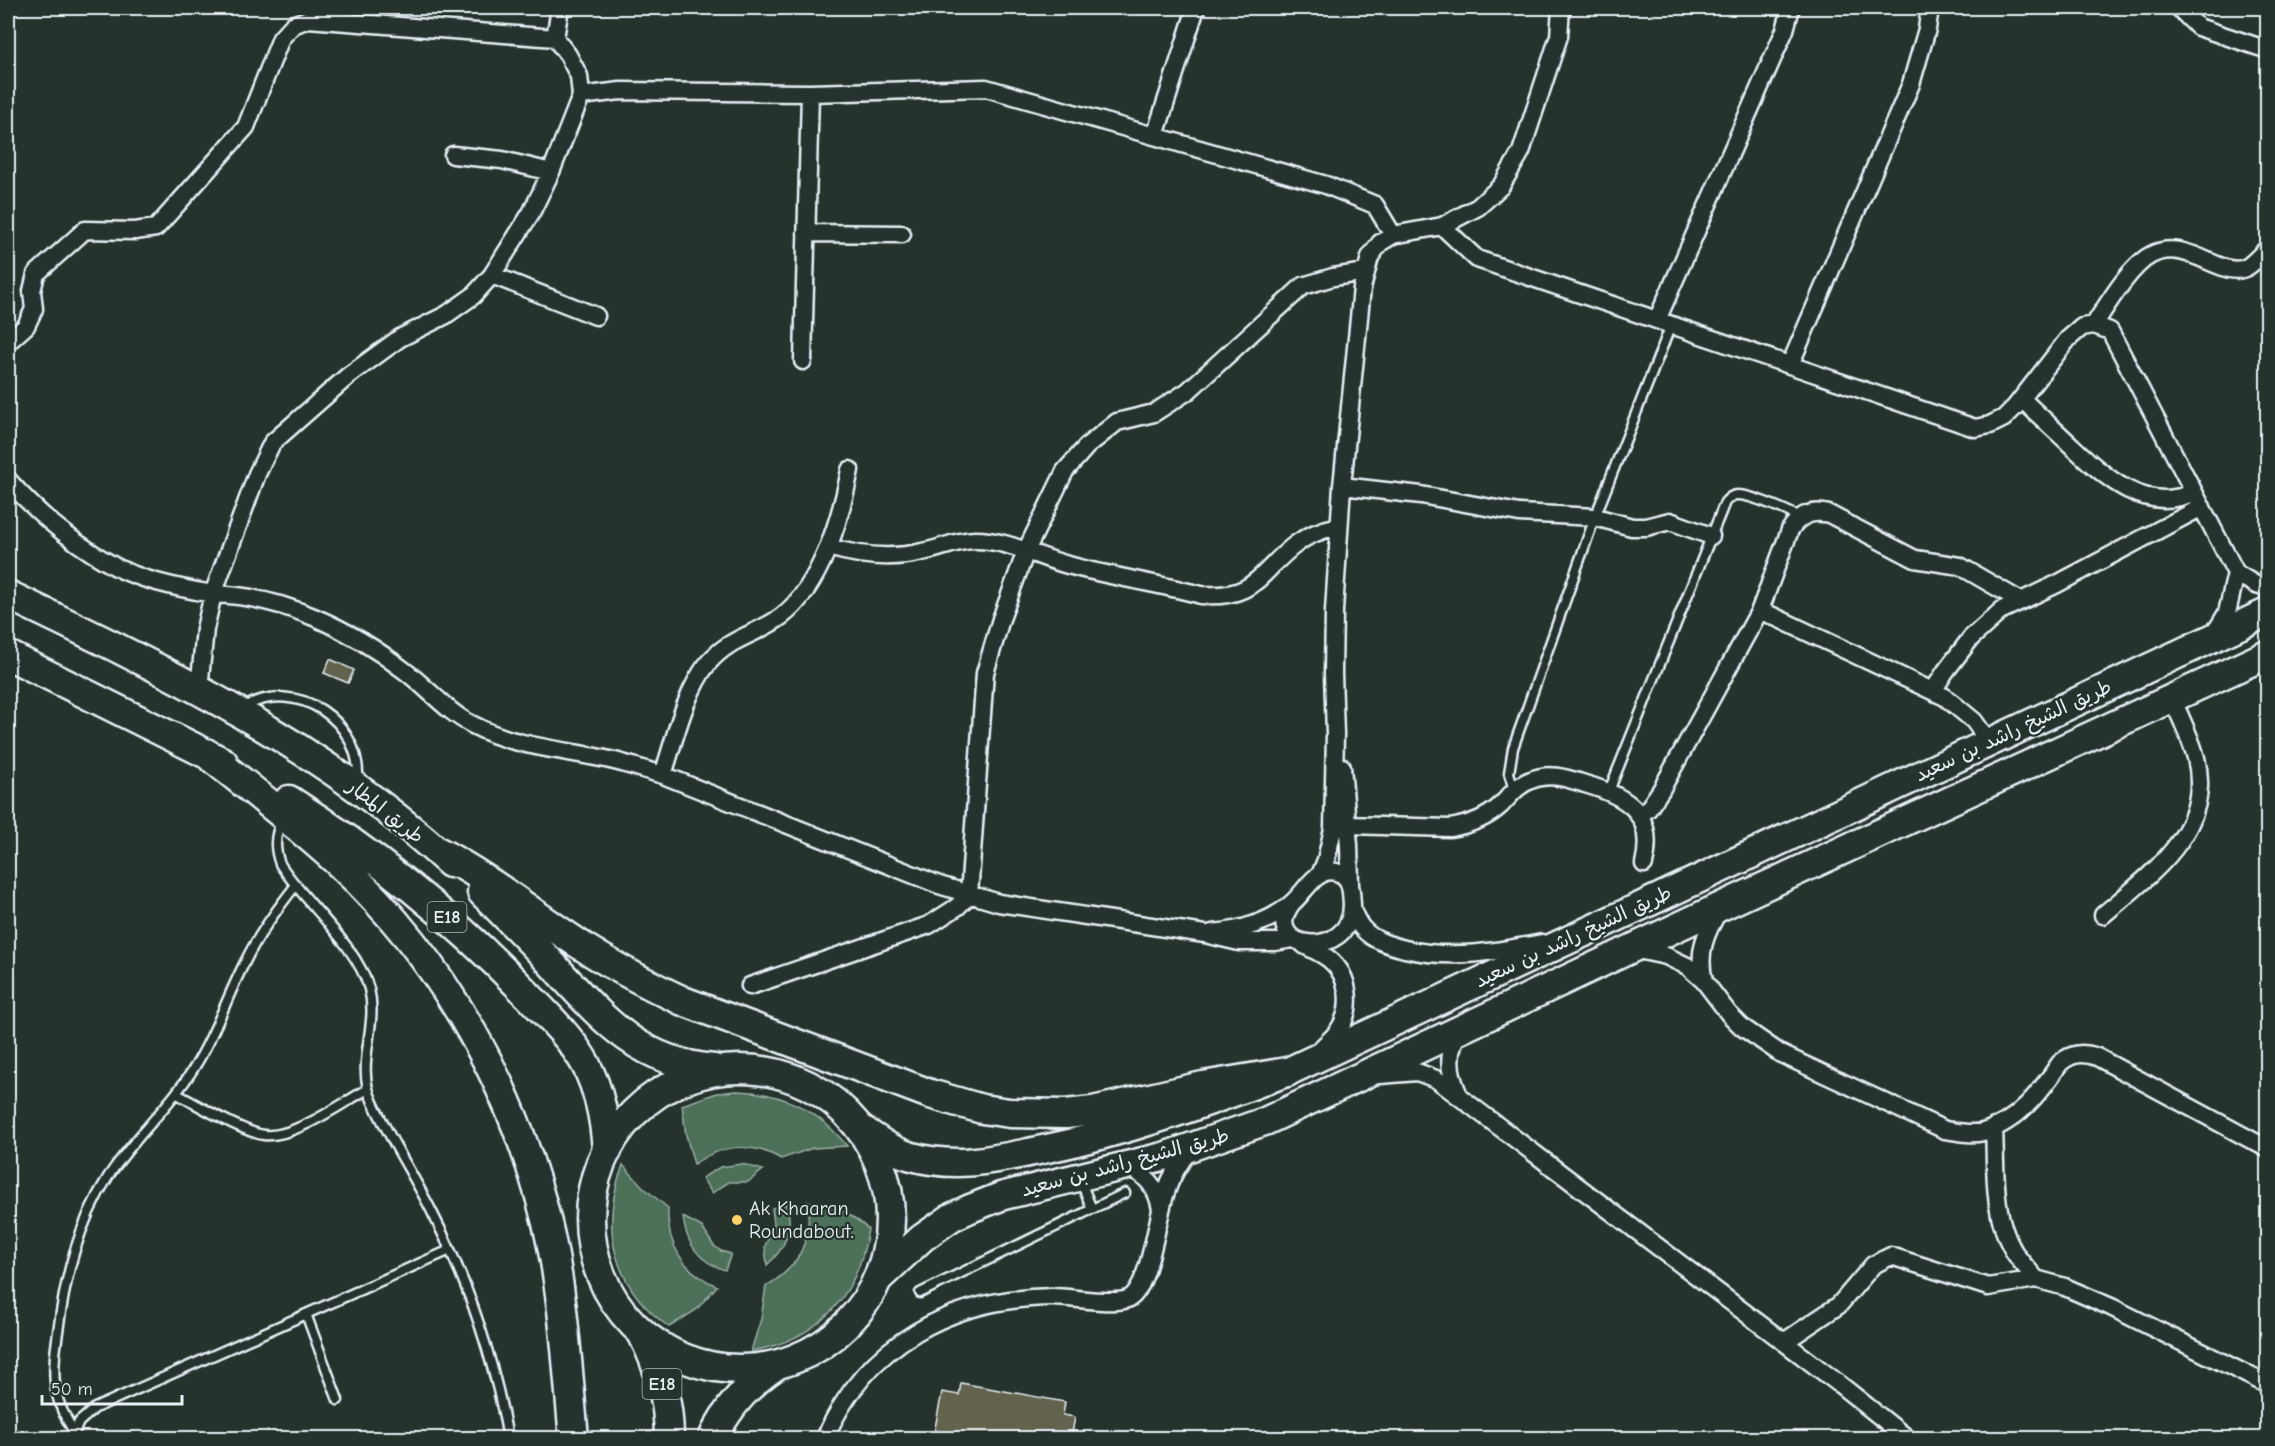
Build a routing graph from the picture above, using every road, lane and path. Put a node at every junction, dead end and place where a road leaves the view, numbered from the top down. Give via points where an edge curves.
1 (560, 8) edge
2 (1196, 8) edge
3 (1561, 8) edge
4 (1791, 8) edge
5 (1930, 8) edge
6 (2179, 8) edge
7 (555, 38) junction
8 (2268, 50) edge
9 (810, 93) junction
10 (581, 96) junction
11 (1155, 136) junction
12 (453, 155) dead end
13 (551, 172) junction
14 (1442, 226) junction
15 (806, 233) junction
16 (902, 234) dead end
17 (1393, 235) junction
18 (2268, 248) edge
19 (1365, 272) junction
20 (492, 275) junction
21 (596, 316) dead end
22 (1664, 322) junction
23 (2094, 325) junction
24 (8, 342) edge
25 (803, 361) dead end
26 (1790, 365) junction
27 (2022, 399) junction
28 (850, 470) dead end
29 (8, 480) edge
30 (1342, 486) junction
31 (2198, 499) junction
32 (1596, 517) junction
33 (1800, 518) junction
34 (1340, 526) junction
35 (1711, 536) junction
36 (828, 547) junction
37 (1026, 551) junction
38 (2236, 573) junction
39 (2268, 588) edge
40 (213, 594) junction
41 (8, 595) edge
42 (2019, 600) junction
43 (1760, 610) junction
44 (2268, 612) edge
45 (2213, 637) junction
46 (8, 654) edge
47 (2268, 654) edge
48 (199, 689) junction
49 (1933, 691) junction
50 (2172, 698) junction
51 (238, 710) junction
52 (1335, 734) junction
53 (1989, 742) junction
54 (206, 753) junction
55 (663, 776) junction
56 (357, 788) junction
57 (1514, 790) junction
58 (1609, 791) junction
59 (1639, 816) junction
60 (285, 817) junction
61 (1348, 825) junction
62 (437, 851) junction
63 (1644, 864) dead end
64 (1320, 875) junction
65 (1350, 884) junction
66 (296, 885) junction
67 (969, 896) junction
68 (1292, 903) junction
69 (1722, 906) junction
70 (1352, 910) junction
71 (2103, 915) dead end
72 (1205, 934) junction
73 (1569, 938) junction
74 (1295, 940) junction
75 (1631, 948) junction
76 (1704, 981) junction
77 (750, 986) dead end
78 (1461, 1028) junction
79 (1298, 1066) junction
80 (725, 1070) junction
81 (1359, 1077) junction
82 (368, 1089) junction
83 (177, 1094) junction
84 (1459, 1095) junction
85 (859, 1127) junction
86 (1994, 1127) junction
87 (1192, 1147) junction
88 (2268, 1149) edge
89 (606, 1151) junction
90 (1125, 1166) junction
91 (1079, 1177) junction
92 (1125, 1193) dead end
93 (1092, 1209) junction
94 (1161, 1210) junction
95 (450, 1250) junction
96 (878, 1279) junction
97 (2036, 1279) junction
98 (920, 1293) dead end
99 (306, 1314) junction
100 (642, 1333) junction
101 (1784, 1342) junction
102 (778, 1365) junction
103 (2268, 1385) edge
104 (338, 1401) dead end
105 (73, 1435) edge
106 (508, 1438) edge
107 (574, 1438) edge
108 (669, 1438) edge
109 (713, 1438) edge
110 (825, 1438) edge
111 (1907, 1438) edge

1 - 7 street
2 - 11 street
3 - 14 street via 1559,36 1521,152 1501,186 1478,207
4 - 22 street
5 - 26 street via 1911,84
6 - 8 street via 2198,27
7 - 10 street via 579,76
7 - 24 street via 308,19 293,25 282,38 246,128 156,228 85,231 36,274 32,291 34,309 26,326
9 - 10 street via 620,91
9 - 11 street via 986,88
9 - 15 street
10 - 13 street
11 - 17 street via 1326,185 1375,206
12 - 13 street via 502,160
13 - 20 street via 531,213
14 - 17 street
14 - 22 street via 1477,259
15 - 16 street
15 - 25 street
17 - 19 street via 1380,243
18 - 23 street via 2248,266 2233,270 2180,249 2149,255 2121,284
19 - 30 street
19 - 37 street via 1303,286 1188,391 1154,413 1117,422 1087,446 1065,471
20 - 21 street
20 - 40 street via 473,296 446,315 400,338 348,376 272,443 256,474
22 - 26 street
22 - 32 lane
23 - 27 street via 2082,327 2068,339
23 - 31 street via 2110,331
26 - 27 street via 1975,428 2004,418
27 - 31 street via 2104,476 2123,488 2167,499
28 - 36 street
29 - 40 street via 75,542 117,568 180,589
30 - 32 street via 1421,495 1519,513
30 - 34 street
31 - 38 street
31 - 42 street via 2057,584
32 - 35 street via 1646,527 1676,522
32 - 57 lane via 1513,748 1509,774
33 - 35 lane via 1738,495 1725,502
33 - 42 street via 1814,512 1829,514 1915,559 1960,566
33 - 43 street via 1786,538
34 - 37 street via 1305,537 1259,581 1226,595 1201,595 1088,570
34 - 52 street via 1333,642
35 - 58 lane
36 - 37 street via 864,555 902,556 975,540
36 - 55 street via 792,607 771,623 732,642 699,676
37 - 67 street via 986,673
38 - 39 street
38 - 45 street via 2227,613
40 - 48 street
40 - 55 street via 271,602 329,625 384,656 456,715 492,734 535,747 611,760
41 - 48 highway, طريق المطار / E18
42 - 49 street via 1971,638
43 - 49 street
43 - 59 street via 1661,790
44 - 45 main road, طريق الشيخ راشد بن سعيد
45 - 53 main road, طريق الشيخ راشد بن سعيد
46 - 54 highway, E18
47 - 50 main road, طريق الشيخ راشد بن سعيد
48 - 51 highway, طريق المطار / E18
49 - 53 street via 1965,712
50 - 69 main road, طريق الشيخ راشد بن سعيد
50 - 71 street via 2196,759 2199,797 2190,826 2164,862
51 - 56 highway, طريق المطار / E18
51 - 56 lane via 253,702 281,697 309,702 322,709 348,738 357,761
52 - 61 street
52 - 64 street via 1333,829
53 - 73 main road, طريق الشيخ راشد بن سعيد
54 - 60 highway
54 - 89 highway, E18 via 287,798 363,850 436,907 503,970 561,1030 584,1062 600,1099
55 - 67 street
56 - 62 highway, طريق المطار / E18
57 - 58 street via 1532,779 1553,776
57 - 61 street via 1487,816 1463,826
58 - 59 street via 1626,801
59 - 63 street via 1646,834
60 - 66 lane via 277,834 277,854
60 - 107 highway via 344,867 421,954 460,1011 500,1086 527,1154 549,1233 561,1305
61 - 65 street
62 - 79 highway via 486,878 590,951 675,997 930,1094 982,1109 1066,1114 1094,1111
62 - 80 highway, طريق المطار / E18 via 511,921 610,1026 655,1054 689,1065
64 - 65 street via 1337,872
64 - 68 street
65 - 70 street
66 - 82 lane via 357,962 369,987 372,1012 365,1064
66 - 83 lane via 256,941 211,1040
67 - 72 street via 1030,909
67 - 77 street via 944,916 914,931
68 - 72 street via 1251,925
68 - 74 street via 1284,921 1287,934
69 - 75 main road, طريق الشيخ راشد بن سعيد
69 - 76 street via 1703,940
70 - 73 street via 1363,929 1379,941 1435,954 1490,953
70 - 74 street via 1334,938 1320,944
72 - 74 street via 1239,942
73 - 79 main road, طريق الشيخ راشد بن سعيد
74 - 79 street via 1335,964 1348,992 1338,1031
75 - 76 street via 1677,960
75 - 78 main road, طريق الشيخ راشد بن سعيد
76 - 86 street via 1735,1021 1780,1054 1945,1130 1966,1133
78 - 81 main road, طريق الشيخ راشد بن سعيد
78 - 84 street via 1452,1046 1449,1065
79 - 85 main road, طريق الشيخ راشد بن سعيد via 1218,1099 1115,1132 983,1162 945,1162 908,1156
80 - 85 highway via 763,1070 800,1081 832,1100
80 - 89 highway via 688,1078 656,1095 628,1120
81 - 84 street via 1417,1072
81 - 87 main road, طريق الشيخ راشد بن سعيد via 1266,1121
82 - 83 lane via 292,1131 273,1136 253,1133
82 - 95 lane
83 - 105 lane via 107,1178 75,1246 60,1312 55,1370 60,1407
84 - 101 street
85 - 96 highway via 879,1162 889,1201 888,1241
86 - 88 street via 2021,1110 2060,1063 2068,1057 2087,1054
86 - 97 street via 2002,1227 2013,1251
87 - 90 main road, طريق الشيخ راشد بن سعيد
87 - 94 street via 1172,1176
89 - 100 highway via 591,1208 593,1248 615,1303
90 - 91 main road, طريق الشيخ راشد بن سعيد
90 - 94 street via 1150,1182
91 - 93 lane
91 - 96 main road, طريق الشيخ راشد بن سعيد via 994,1199 952,1216 913,1245
92 - 93 lane
93 - 98 lane
94 - 110 street via 1144,1281 1129,1298 1114,1302 1053,1297 1000,1302 925,1327 902,1340 868,1370 840,1407
95 - 99 lane
95 - 106 lane via 482,1328
96 - 102 highway via 858,1313 837,1333 814,1350
97 - 101 street via 1988,1287 1891,1256 1873,1265 1839,1305
97 - 103 street via 2111,1307
99 - 104 lane
99 - 105 lane via 95,1408 79,1422
100 - 102 highway via 672,1353 706,1366 742,1370
100 - 108 highway, E18 via 660,1376 668,1410
101 - 111 street
102 - 109 highway via 740,1395

